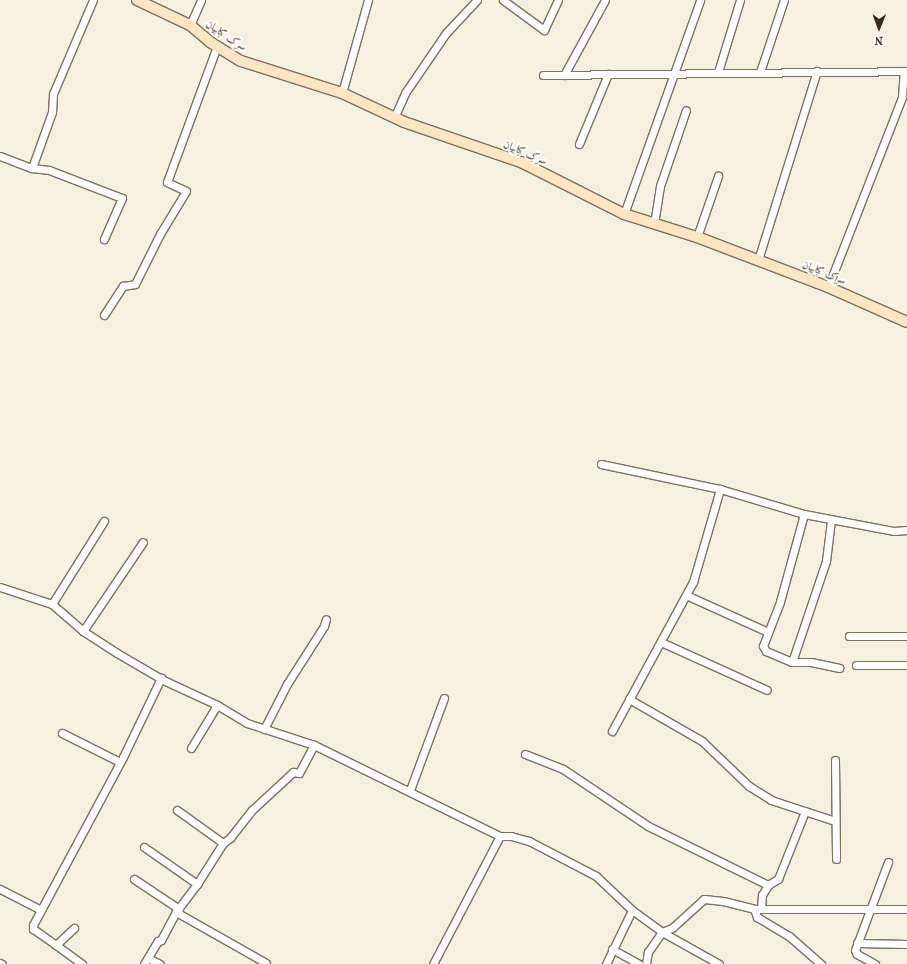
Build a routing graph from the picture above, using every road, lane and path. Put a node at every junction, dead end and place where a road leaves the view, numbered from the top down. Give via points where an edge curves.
1 (92, 0) edge
2 (139, 0) edge
3 (201, 0) edge
4 (368, 0) edge
5 (477, 0) edge
6 (503, 0) edge
7 (558, 0) edge
8 (605, 0) edge
9 (700, 0) edge
10 (740, 0) edge
11 (784, 0) edge
12 (190, 25) junction
13 (217, 46) junction
14 (817, 71) junction
15 (906, 71) edge
16 (718, 72) junction
17 (760, 72) junction
18 (674, 73) junction
19 (608, 74) junction
20 (543, 75) dead end
21 (564, 75) junction
22 (342, 93) junction
23 (686, 110) dead end
24 (394, 118) junction
25 (579, 144) dead end
26 (0, 156) edge
27 (32, 168) junction
28 (718, 176) dead end
29 (624, 214) junction
30 (654, 224) junction
31 (104, 238) dead end
32 (697, 238) junction
33 (758, 260) junction
34 (828, 287) junction
35 (104, 315) dead end
36 (907, 322) edge
37 (601, 464) dead end
38 (720, 489) junction
39 (804, 514) junction
40 (832, 520) junction
41 (104, 521) dead end
42 (907, 530) edge
43 (143, 542) dead end
44 (0, 587) edge
45 (686, 595) junction
46 (52, 604) junction
47 (326, 619) dead end
48 (84, 631) junction
49 (768, 632) junction
50 (849, 636) dead end
51 (907, 636) edge
52 (661, 642) junction
53 (792, 662) junction
54 (856, 665) dead end
55 (907, 665) edge
56 (839, 668) dead end
57 (161, 678) junction
58 (767, 690) dead end
59 (444, 698) dead end
60 (629, 699) junction
61 (217, 705) junction
62 (264, 729) junction
63 (612, 731) dead end
64 (62, 733) dead end
65 (314, 745) junction
66 (191, 748) dead end
67 (525, 754) dead end
68 (835, 760) dead end
69 (120, 762) junction
70 (410, 790) junction
71 (177, 810) dead end
72 (805, 811) junction
73 (835, 821) junction
74 (500, 836) junction
75 (223, 843) junction
76 (144, 847) dead end
77 (836, 859) dead end
78 (888, 862) dead end
79 (134, 879) dead end
80 (197, 884) junction
81 (768, 885) junction
82 (0, 889) edge
83 (758, 909) junction
84 (869, 909) junction
85 (907, 909) edge
86 (41, 910) junction
87 (178, 910) junction
88 (632, 910) junction
89 (74, 928) dead end
90 (662, 932) junction
91 (856, 943) junction
92 (56, 944) junction
93 (907, 944) edge
94 (612, 949) junction
95 (146, 961) edge
96 (266, 963) dead end
97 (82, 964) edge
98 (160, 964) edge
99 (433, 964) edge
100 (606, 964) edge
101 (639, 964) edge
102 (646, 964) edge
103 (719, 964) edge
104 (821, 964) edge
105 (875, 964) edge

1 - 27 street via 53,94 52,112
2 - 12 street, سرک کبابیان
3 - 12 street
4 - 22 street
5 - 24 street via 446,33 405,93
6 - 7 street via 544,30
8 - 21 street
9 - 18 street
10 - 16 street
11 - 17 street
12 - 13 street, سرک کبابیان
13 - 22 street, سرک کبابیان via 241,61
13 - 35 street via 167,182 186,192 160,234 135,284 123,286
14 - 15 street
14 - 17 street
14 - 33 street
15 - 34 street via 902,97
16 - 17 street
16 - 18 street
18 - 19 street
18 - 29 street
19 - 21 street
19 - 25 street
20 - 21 street
22 - 24 street, سرک کبابیان
23 - 30 street via 660,186
24 - 29 street, سرک کبابیان via 520,162
26 - 27 street
27 - 31 street via 49,170 122,198
28 - 32 street
29 - 30 street, سرک کبابیان
30 - 32 street, سرک کبابیان
32 - 33 street, سرک کبابیان
33 - 34 street, سرک کبابیان
34 - 36 street, سرک کبابیان
37 - 38 street
38 - 39 street
38 - 45 street via 693,582
39 - 40 street
39 - 49 street via 780,602
40 - 42 street via 894,531
40 - 53 street via 826,562
41 - 46 street
43 - 48 street
44 - 46 street
45 - 49 street
45 - 52 street
46 - 48 street
47 - 62 street via 287,684
48 - 57 street
49 - 53 street via 764,649
50 - 51 street
52 - 58 street
52 - 60 street
53 - 56 street via 811,662
54 - 55 street
57 - 61 street
57 - 69 street
59 - 70 street
60 - 63 street
60 - 72 street via 702,741 749,786 771,800
61 - 62 street via 247,723
61 - 66 street
62 - 65 street
64 - 69 street
65 - 70 street
65 - 75 street via 299,772 293,772 252,810
67 - 81 street via 563,769 648,826
68 - 73 street
69 - 86 street
70 - 74 street
71 - 75 street
72 - 73 street
72 - 81 street via 778,879
73 - 77 street
74 - 88 street via 530,841 596,876
74 - 99 street
75 - 80 street
76 - 80 street
78 - 84 street
79 - 87 street
80 - 87 street
81 - 83 street
82 - 86 street
83 - 84 street
83 - 90 street via 704,899 672,928
83 - 104 street via 757,917 789,936
84 - 85 street
84 - 91 street
86 - 92 street via 33,929
87 - 95 street
87 - 96 street
88 - 90 street
88 - 94 street
89 - 92 street
90 - 102 street via 648,952
90 - 103 street
91 - 93 street
91 - 105 street via 856,954
92 - 97 street
94 - 100 street
94 - 101 street
95 - 98 street

